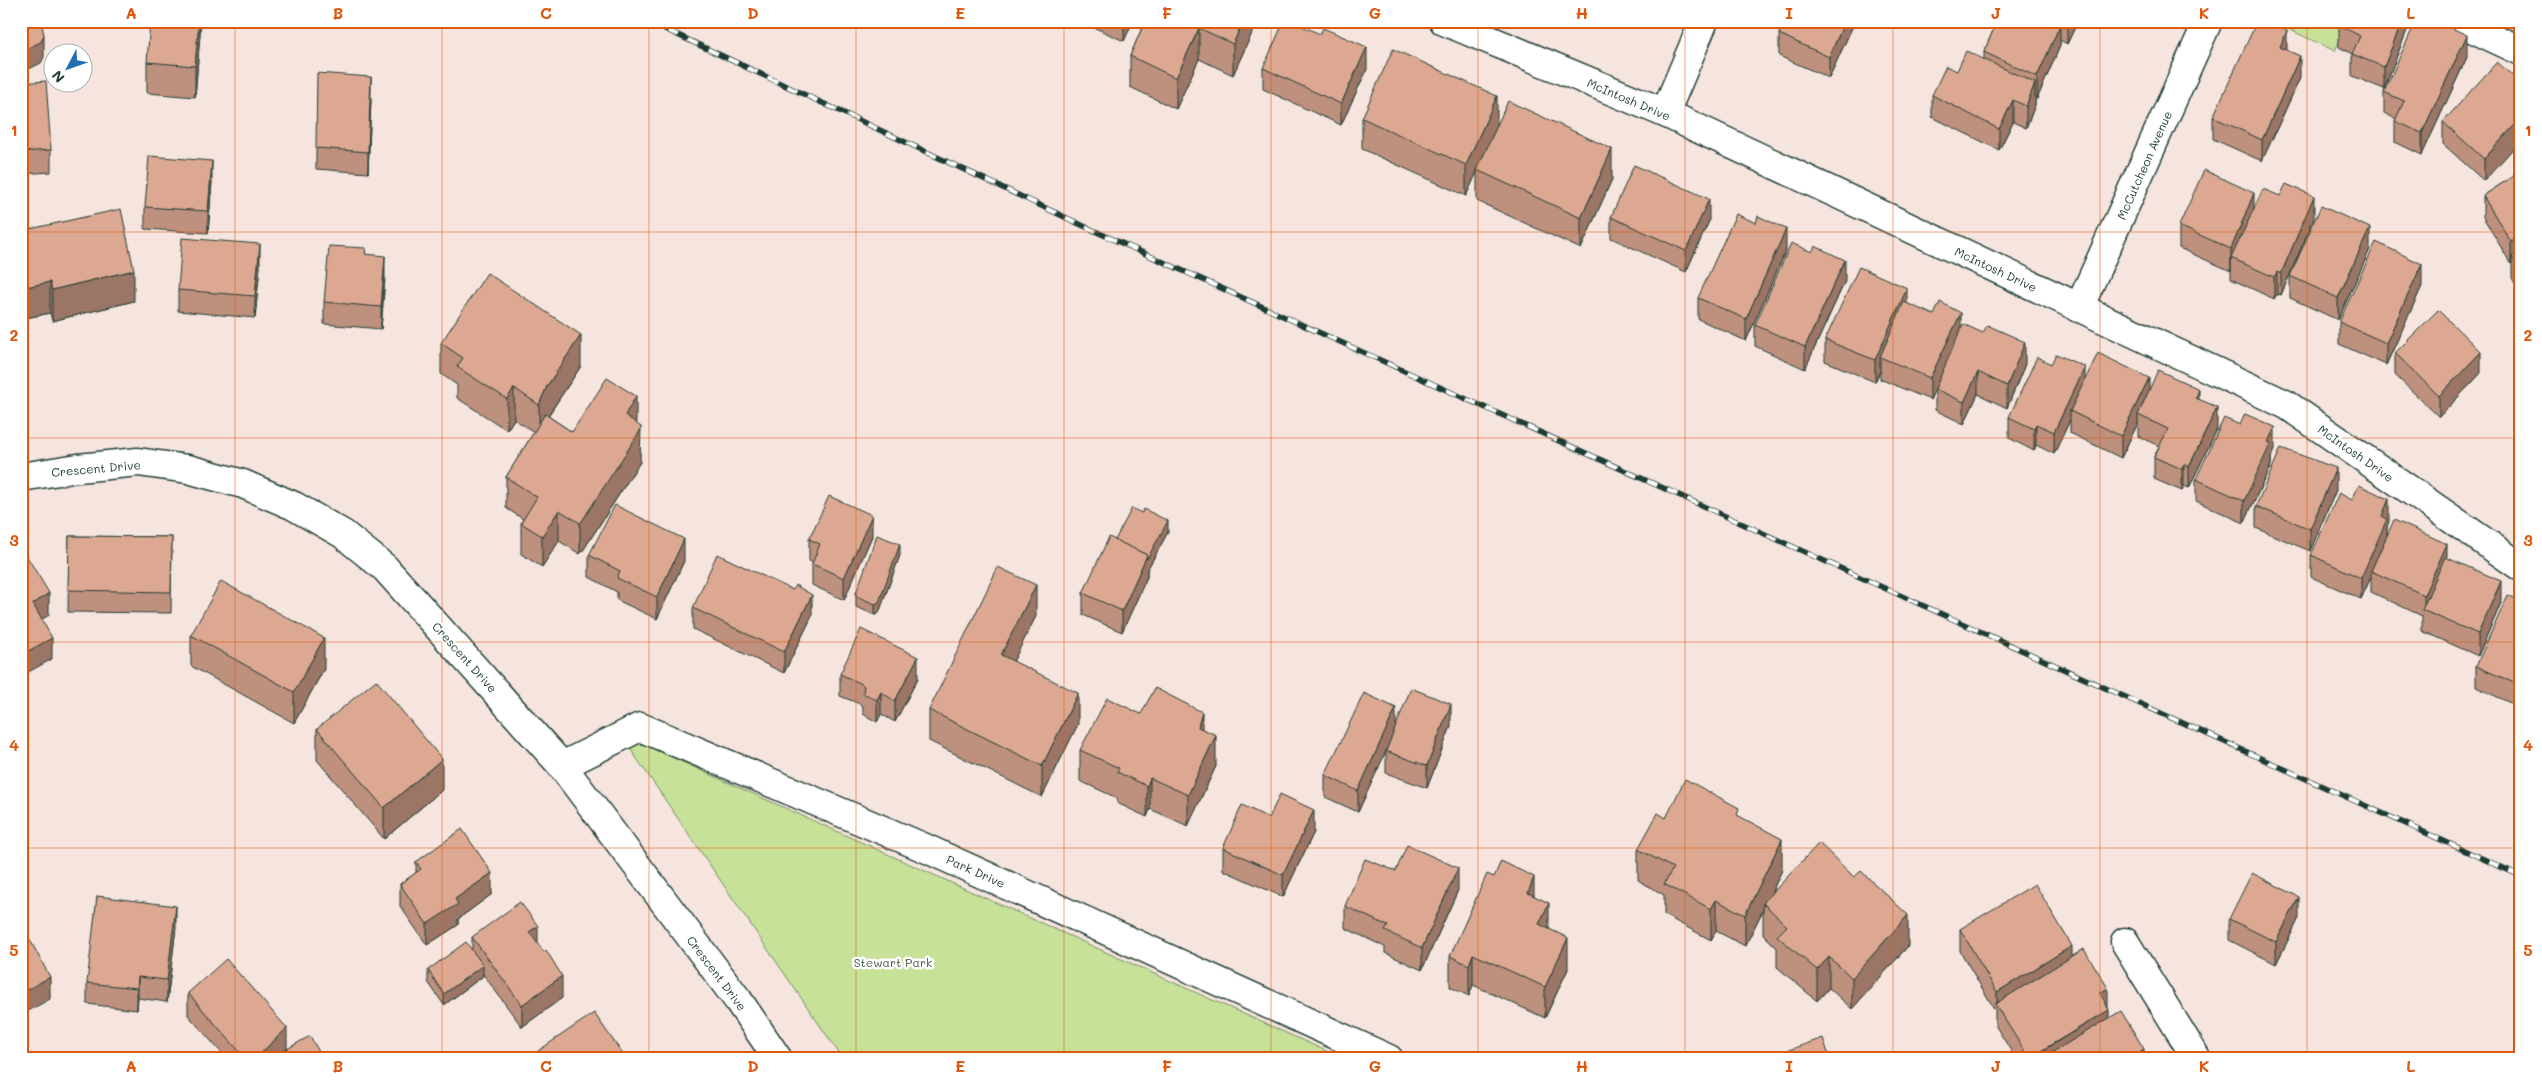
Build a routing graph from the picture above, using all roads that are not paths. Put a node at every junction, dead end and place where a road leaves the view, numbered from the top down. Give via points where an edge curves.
1 (1444, 21) edge
2 (1704, 21) edge
3 (2208, 21) edge
4 (2457, 21) edge
5 (2521, 51) edge
6 (1665, 113) junction
7 (2079, 308) junction
8 (21, 478) edge
9 (2521, 567) edge
10 (562, 766) junction
11 (2125, 942) dead end
12 (778, 1059) edge
13 (1389, 1059) edge
14 (2197, 1059) edge

1 - 6 street, McIntosh Drive
2 - 6 street
3 - 7 street, McCutcheon Avenue
4 - 5 street
6 - 7 street, McIntosh Drive
7 - 9 street, McIntosh Drive via 2287,405
8 - 10 street, Crescent Drive via 138,462 188,469 243,484 294,506 343,534 386,568
10 - 12 street, Crescent Drive via 738,1000
10 - 13 street, Park Drive via 640,727 925,848
11 - 14 street

